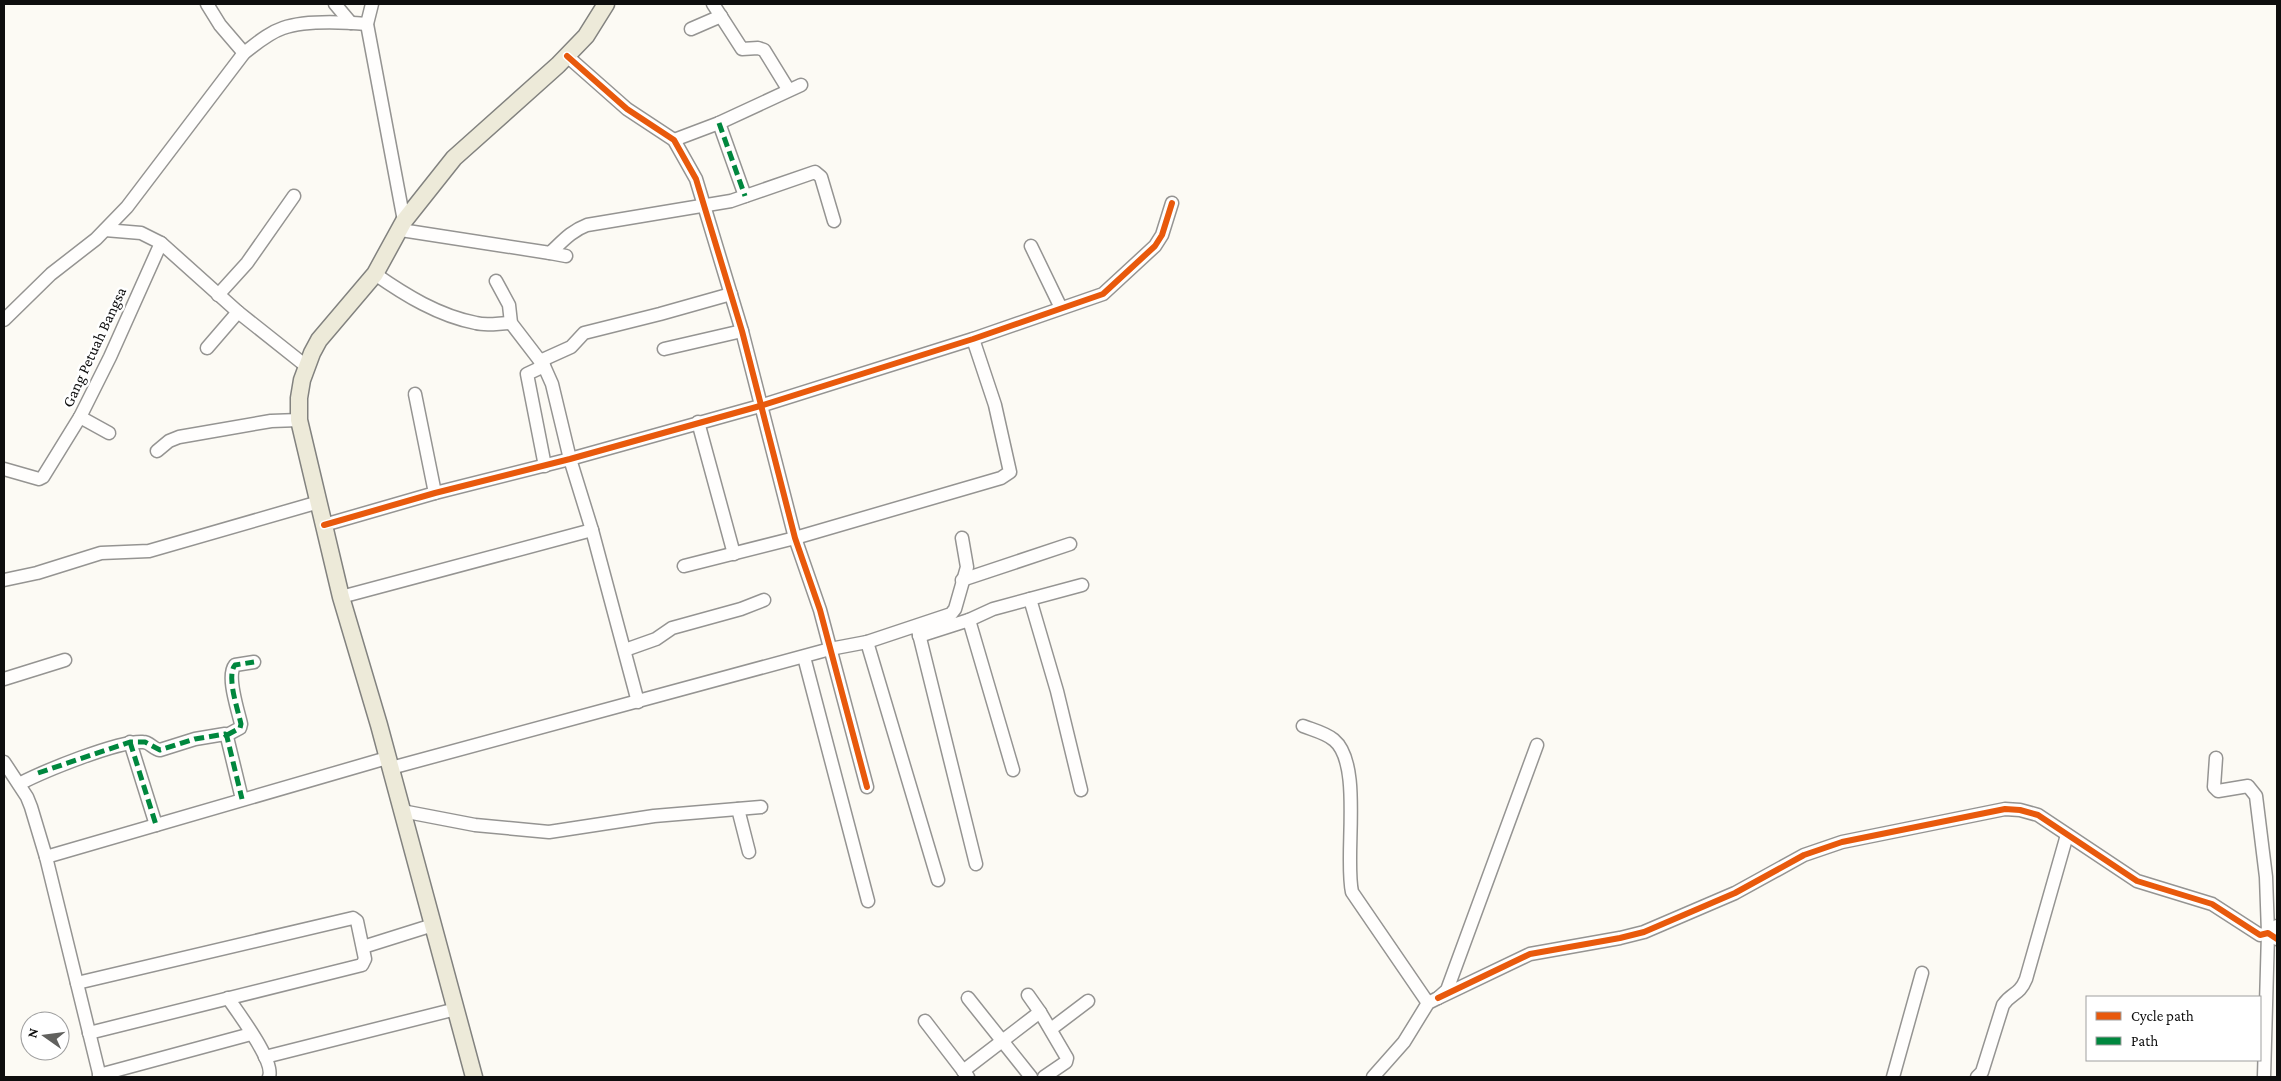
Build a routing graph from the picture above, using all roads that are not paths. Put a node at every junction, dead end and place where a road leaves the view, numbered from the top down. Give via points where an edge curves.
1 (207, 4) edge
2 (335, 4) edge
3 (372, 4) edge
4 (606, 4) edge
5 (713, 4) edge
6 (721, 16) junction
7 (351, 23) junction
8 (367, 24) junction
9 (691, 29) dead end
10 (244, 53) junction
11 (567, 56) junction
12 (801, 85) dead end
13 (788, 89) junction
14 (719, 124) junction
15 (674, 140) junction
16 (294, 196) dead end
17 (745, 196) junction
18 (1172, 203) dead end
19 (706, 207) junction
20 (834, 221) dead end
21 (402, 225) junction
22 (105, 230) junction
23 (161, 243) junction
24 (1031, 246) dead end
25 (550, 252) junction
26 (566, 256) dead end
27 (375, 274) junction
28 (496, 281) dead end
29 (731, 294) junction
30 (218, 295) junction
31 (1060, 308) junction
32 (238, 312) junction
33 (4, 320) edge
34 (511, 323) junction
35 (742, 331) junction
36 (973, 339) junction
37 (207, 348) dead end
38 (664, 349) dead end
39 (542, 364) junction
40 (306, 366) junction
41 (415, 394) dead end
42 (760, 406) junction
43 (80, 417) junction
44 (299, 420) junction
45 (699, 428) junction
46 (109, 433) dead end
47 (157, 451) dead end
48 (570, 459) junction
49 (544, 466) junction
50 (4, 469) edge
51 (435, 493) junction
52 (319, 502) junction
53 (324, 525) junction
54 (592, 530) junction
55 (795, 538) junction
56 (962, 538) dead end
57 (1070, 544) dead end
58 (734, 554) junction
59 (684, 566) dead end
60 (4, 580) edge
61 (962, 580) junction
62 (1082, 585) dead end
63 (341, 597) junction
64 (1030, 599) junction
65 (764, 600) dead end
66 (968, 620) junction
67 (918, 631) junction
68 (867, 642) junction
69 (830, 649) junction
70 (625, 650) junction
71 (804, 657) junction
72 (65, 660) dead end
73 (254, 662) dead end
74 (4, 679) edge
75 (638, 702) junction
76 (1303, 726) dead end
77 (227, 735) junction
78 (130, 742) junction
79 (1537, 745) dead end
80 (2216, 758) dead end
81 (4, 762) edge
82 (389, 763) junction
83 (1013, 770) dead end
84 (19, 784) junction
85 (867, 787) dead end
86 (1081, 790) dead end
87 (242, 799) junction
88 (761, 807) dead end
89 (738, 809) junction
90 (402, 811) junction
91 (156, 825) junction
92 (2067, 835) junction
93 (749, 852) dead end
94 (46, 857) junction
95 (976, 864) dead end
96 (938, 880) dead end
97 (868, 900) dead end
98 (433, 925) junction
99 (2274, 933) edge
100 (363, 947) junction
101 (1922, 973) dead end
102 (77, 983) junction
103 (1028, 996) dead end
104 (228, 998) junction
105 (968, 998) dead end
106 (1433, 1000) junction
107 (1088, 1001) dead end
108 (456, 1009) junction
109 (1040, 1012) junction
110 (925, 1021) dead end
111 (1051, 1029) junction
112 (89, 1032) junction
113 (251, 1034) junction
114 (1003, 1041) junction
115 (265, 1056) junction
116 (965, 1074) edge
117 (100, 1076) edge
118 (268, 1077) edge
119 (474, 1077) edge
120 (1031, 1077) edge
121 (1044, 1077) edge
122 (1373, 1077) edge
123 (1893, 1077) edge
124 (1977, 1077) edge
125 (2264, 1077) edge

1 - 10 street
2 - 7 street
3 - 8 street
4 - 11 main road via 586,36
5 - 6 street
6 - 9 street
6 - 13 street via 742,49 764,50
7 - 8 street
7 - 10 street via 334,21 284,27
8 - 21 street
10 - 22 street via 127,207
11 - 15 street via 627,108
11 - 21 main road via 454,158
12 - 13 street
13 - 14 street
14 - 15 street
14 - 17 street
15 - 19 street via 696,179
16 - 30 street via 247,263
17 - 19 street
17 - 20 street via 817,173
18 - 31 street via 1155,246 1103,294
19 - 25 street via 587,225 577,228
19 - 29 street
21 - 25 street
21 - 27 main road
22 - 23 street via 141,233
22 - 33 street via 51,274
23 - 30 street
23 - 43 street, Gang Petuah Bangsa
24 - 31 street
25 - 26 street
27 - 34 street via 437,311 475,323
27 - 40 main road via 319,340
28 - 34 street via 509,304
29 - 35 street
29 - 39 street via 584,333 571,346
30 - 32 street
31 - 36 street
32 - 37 street
32 - 40 street
34 - 39 street
35 - 38 street
35 - 42 street
36 - 42 street
36 - 55 street via 995,406 1009,474
39 - 48 street via 552,384
39 - 49 street via 527,374
40 - 44 main road via 298,398
41 - 51 street
42 - 45 street
42 - 55 street
43 - 46 street
43 - 50 street, Gang Petuah Bangsa via 42,479
44 - 47 street via 179,437 169,440
44 - 52 main road
45 - 48 street
45 - 58 street
48 - 49 street
48 - 54 street
49 - 51 street
51 - 53 street
52 - 53 main road
52 - 60 street via 149,551 100,554
53 - 63 main road
54 - 63 street
54 - 70 street
55 - 58 street
55 - 69 street via 811,578
56 - 61 street via 967,567
57 - 61 street
58 - 59 street
61 - 67 street via 953,612
62 - 64 street
63 - 82 main road
64 - 66 street
64 - 86 street
65 - 70 street via 672,628 656,639
66 - 67 street
66 - 83 street
67 - 68 street
67 - 95 street
68 - 69 street
68 - 96 street
69 - 71 street
69 - 85 street
70 - 75 street
71 - 75 street
71 - 97 street
72 - 74 street
73 - 77 street via 235,665 232,670 241,724 240,728
75 - 82 street
76 - 106 street via 1329,736 1343,751 1350,780 1352,892
77 - 78 street via 195,739 160,750 145,742
77 - 87 street
78 - 84 street via 38,773
78 - 91 street
79 - 106 street via 1447,990
80 - 99 street via 2214,787 2218,791 2248,786 2256,796
81 - 84 street
82 - 87 street
82 - 90 main road
84 - 94 street via 31,807
87 - 91 street
88 - 89 street
89 - 90 street via 654,816 549,832 475,825
89 - 93 street
90 - 98 main road
91 - 94 street
92 - 99 street via 2137,881 2212,904 2260,935
92 - 106 street via 2038,815 2005,809 1842,842 1804,855 1721,900 1651,929 1620,938 1530,954
92 - 124 street via 2026,979 2018,993 2003,1004 1982,1072
94 - 102 street
98 - 100 street
98 - 108 main road
99 - 125 street
100 - 102 street via 357,921 353,918
100 - 104 street via 365,959 362,965
101 - 123 street
102 - 112 street
103 - 109 street
104 - 112 street
104 - 113 street
105 - 114 street
106 - 122 street via 1404,1042
107 - 111 street
108 - 115 street
108 - 119 main road
109 - 111 street
109 - 114 street
110 - 116 street
111 - 121 street via 1067,1060
112 - 117 street
113 - 115 street
113 - 117 street
114 - 116 street
114 - 120 street
115 - 118 street via 270,1071

